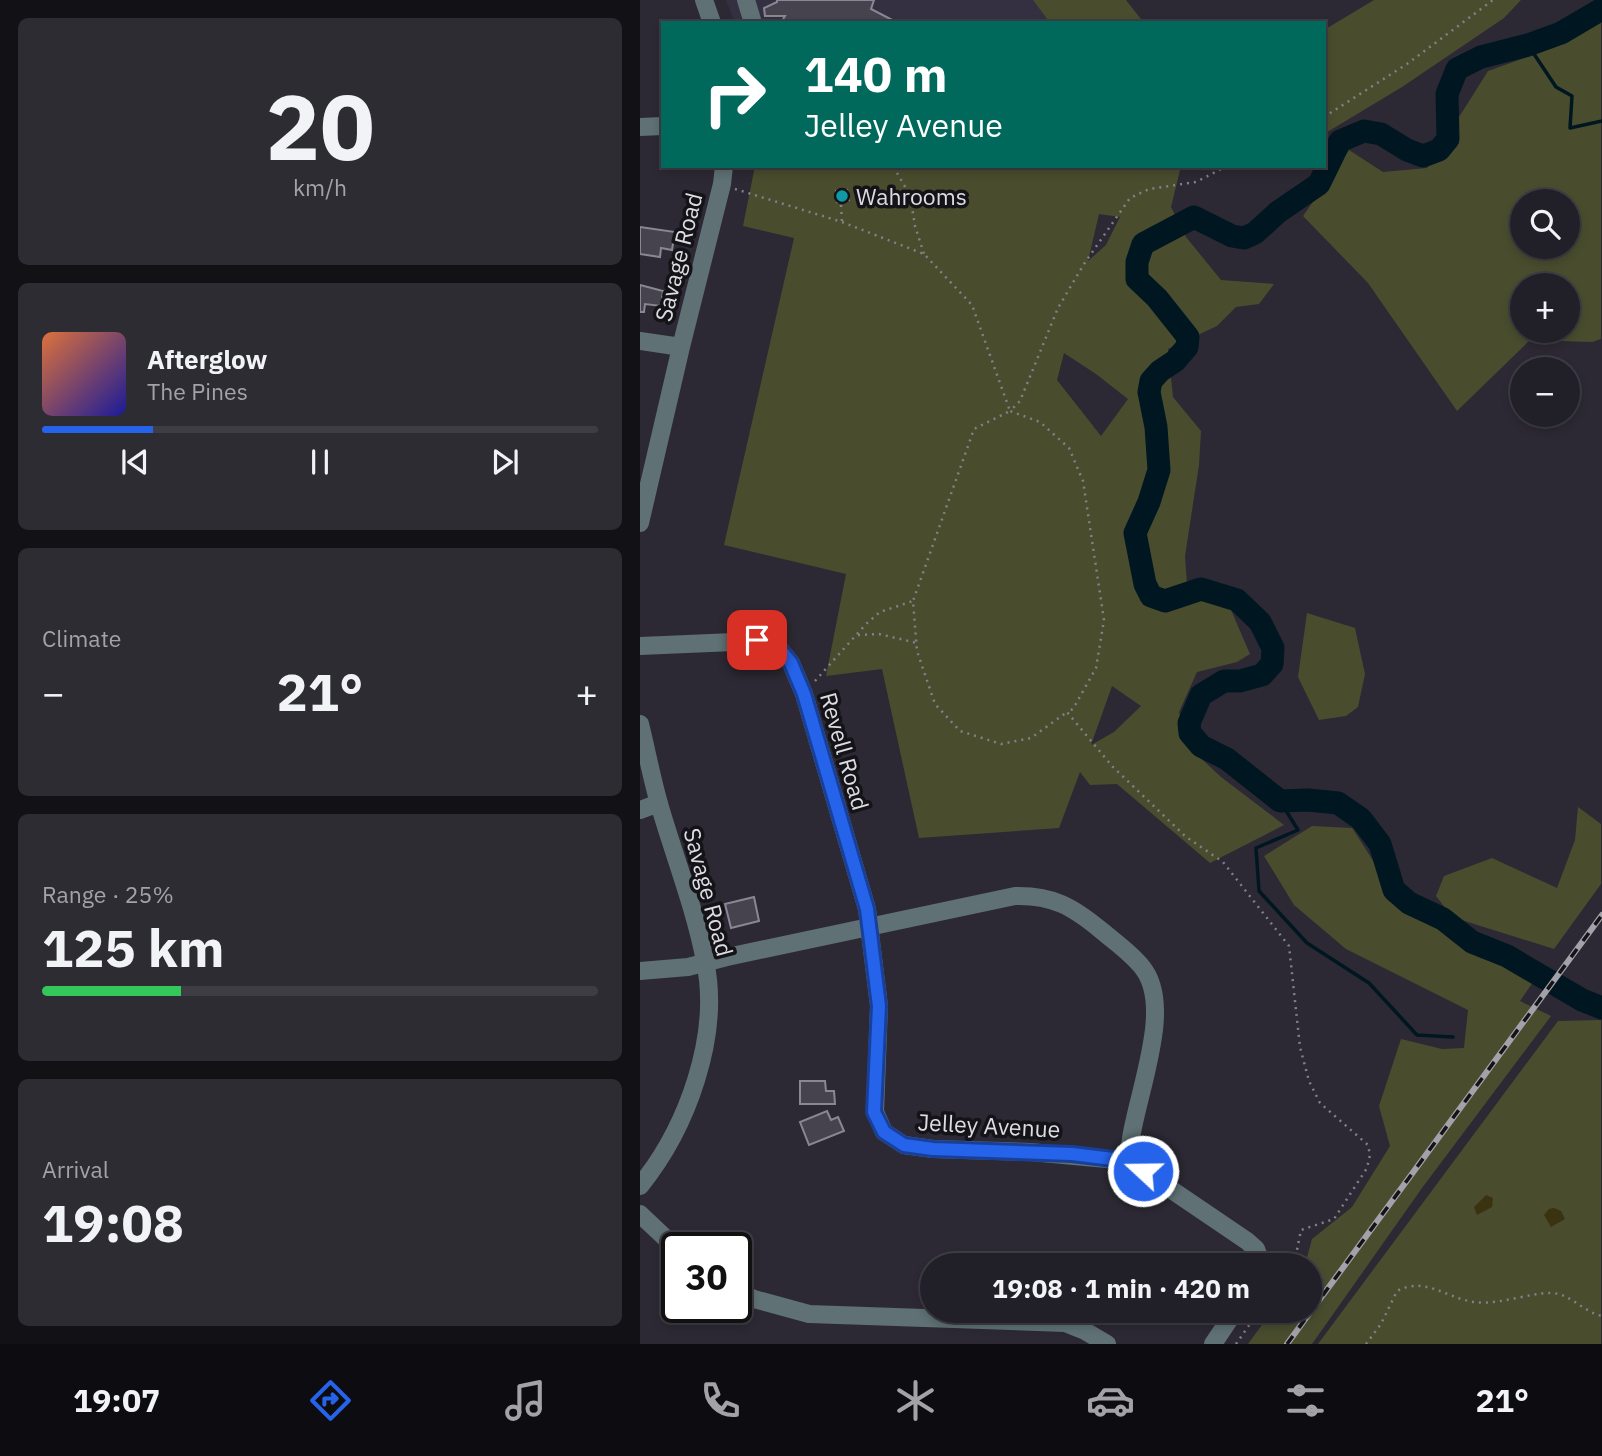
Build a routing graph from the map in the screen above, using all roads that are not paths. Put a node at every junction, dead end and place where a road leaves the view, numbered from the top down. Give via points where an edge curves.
1 (704, 0) edge
2 (746, 0) edge
3 (711, 21) edge
4 (752, 21) edge
5 (661, 125) edge
6 (640, 127) edge
7 (723, 175) edge
8 (640, 341) edge
9 (681, 347) junction
10 (641, 513) edge
11 (640, 646) edge
12 (640, 724) edge
13 (659, 803) junction
14 (640, 810) edge
15 (869, 927) junction
16 (706, 962) junction
17 (640, 971) edge
18 (1129, 1161) junction
19 (640, 1186) edge
20 (640, 1214) edge
21 (661, 1234) edge
22 (1258, 1253) edge
23 (752, 1297) edge
24 (1227, 1323) edge
25 (1107, 1344) edge
26 (1213, 1344) edge

1 - 3 street
2 - 4 street
5 - 6 street
7 - 9 street, Savage Road
8 - 9 street
9 - 10 street, Savage Road
11 - 15 street, Revell Road via 757,640 779,648 804,694
12 - 13 street, Savage Road
13 - 14 street
13 - 16 street, Savage Road
15 - 16 street
15 - 18 street, Jelley Avenue via 879,1006 874,1112 884,1132 904,1145 933,1149
15 - 18 street via 1038,895 1064,905 1126,951 1143,968 1154,992 1149,1061
16 - 17 street
16 - 19 street, Savage Road via 709,1013 697,1072 677,1130
18 - 22 street, Jelley Avenue via 1247,1241
20 - 21 street
23 - 25 street via 809,1314 1065,1323
24 - 26 street

